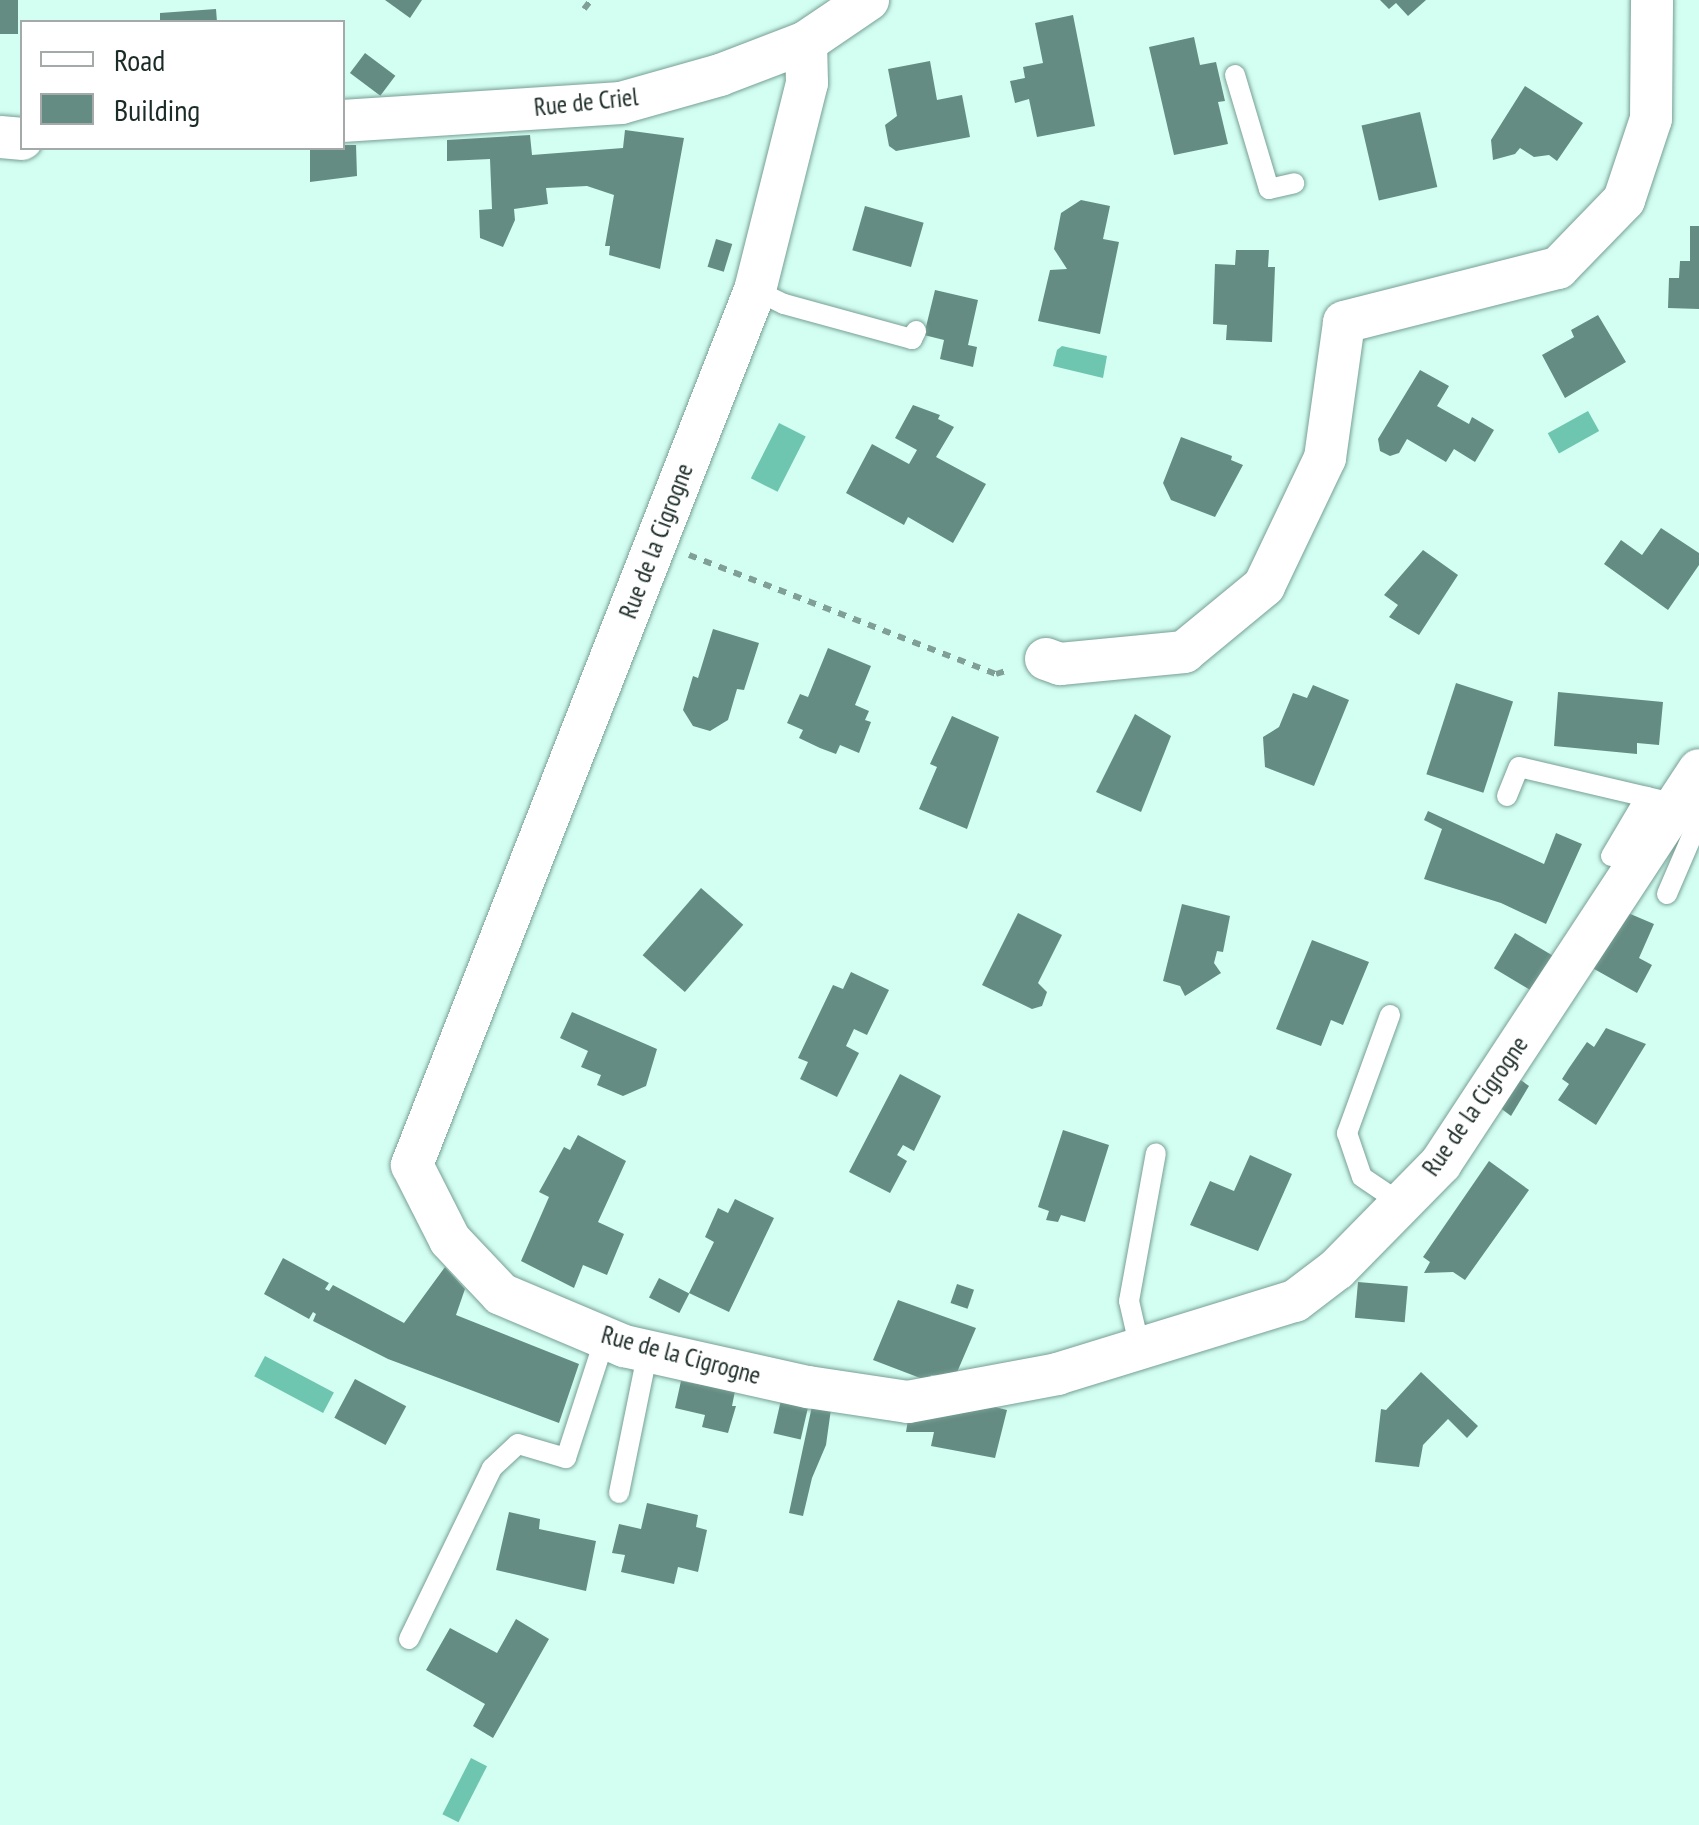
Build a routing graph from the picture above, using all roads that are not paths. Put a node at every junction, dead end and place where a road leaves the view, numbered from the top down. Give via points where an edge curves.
1 (868, 0) edge
2 (1652, 0) edge
3 (806, 42) junction
4 (1235, 75) dead end
5 (345, 122) edge
6 (1294, 182) dead end
7 (755, 290) junction
8 (916, 331) dead end
9 (1046, 660) road end
10 (1679, 787) edge
11 (1507, 796) dead end
12 (1611, 856) dead end
13 (1667, 894) dead end
14 (1390, 1015) dead end
15 (1156, 1153) dead end
16 (1402, 1204) junction
17 (605, 1338) junction
18 (1140, 1349) junction
19 (648, 1351) junction
20 (620, 1493) dead end
21 (409, 1639) dead end

1 - 3 street, Rue de Criel
2 - 9 street via 1651,119 1624,200 1558,268 1344,322 1325,458 1264,586 1184,652
3 - 5 street, Rue de Criel via 620,103
3 - 7 street, Rue de la Cigrogne via 807,84
4 - 6 lane via 1269,189
7 - 8 lane via 912,339
7 - 17 street, Rue de la Cigrogne via 412,1164 450,1240 501,1294
10 - 11 lane via 1519,767
10 - 12 lane
10 - 13 lane via 1698,822
10 - 16 street, Rue de la Cigrogne via 1441,1163
14 - 16 lane via 1347,1133 1362,1178
15 - 18 lane via 1129,1301
16 - 18 street, Rue de la Cigrogne via 1296,1301
17 - 19 street, Rue de la Cigrogne
17 - 21 lane via 566,1458 518,1444 492,1468
18 - 19 street, Rue de la Cigrogne via 1057,1374 908,1402
19 - 20 lane

